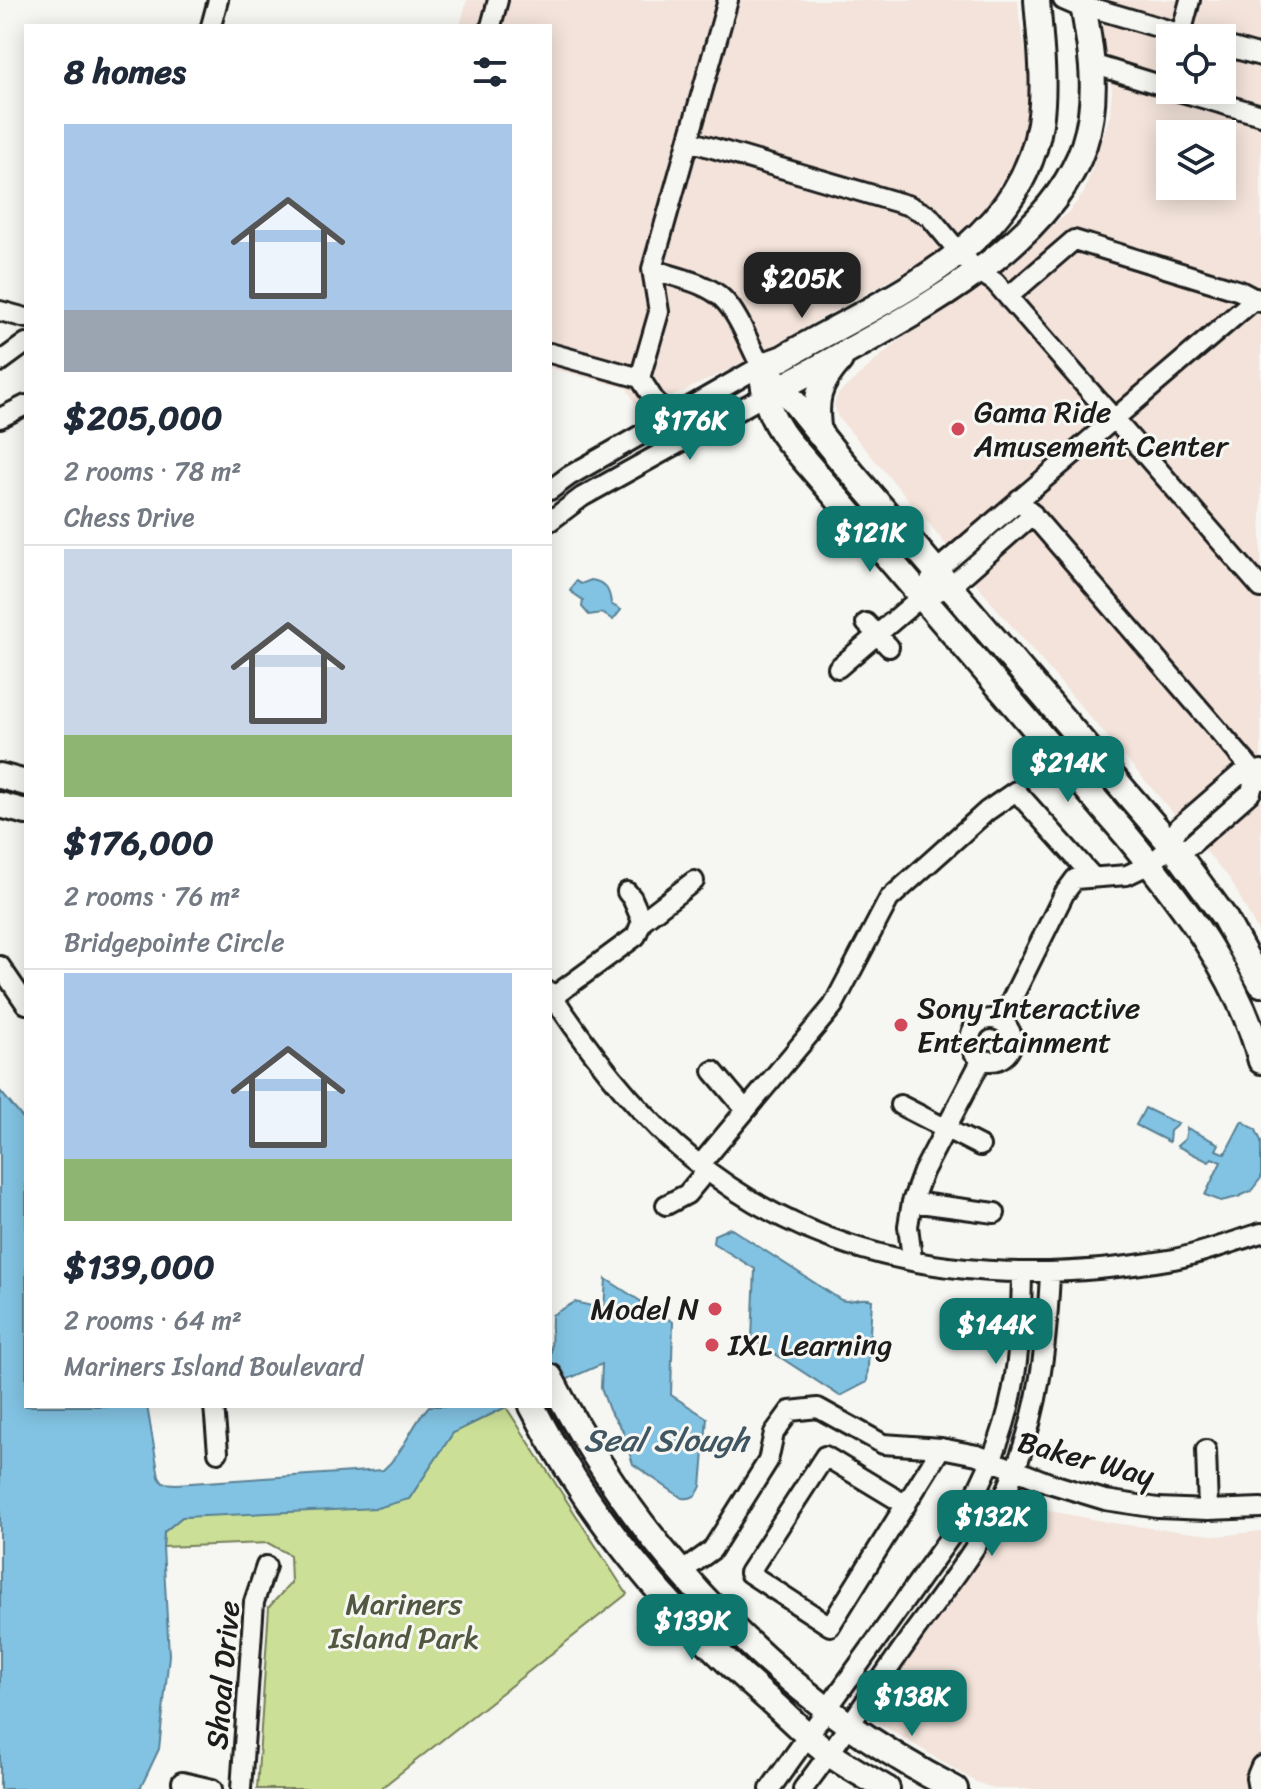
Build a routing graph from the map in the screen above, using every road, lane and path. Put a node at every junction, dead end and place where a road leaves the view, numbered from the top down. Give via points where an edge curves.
1 (218, 0) edge
2 (498, 0) edge
3 (728, 0) edge
4 (1037, 0) edge
5 (1190, 0) edge
6 (1076, 3) edge
7 (212, 24) edge
8 (492, 24) edge
9 (1189, 24) edge
10 (1156, 27) edge
11 (1236, 49) edge
12 (1261, 56) edge
13 (1092, 64) junction
14 (1156, 84) edge
15 (1224, 104) edge
16 (1261, 115) edge
17 (689, 141) junction
18 (959, 252) junction
19 (652, 269) junction
20 (978, 271) junction
21 (1008, 297) junction
22 (1258, 300) edge
23 (0, 311) edge
24 (24, 317) edge
25 (24, 344) edge
26 (848, 351) junction
27 (552, 354) edge
28 (0, 362) edge
29 (761, 366) junction
30 (640, 378) junction
31 (773, 392) junction
32 (24, 406) edge
33 (0, 418) edge
34 (1114, 419) junction
35 (667, 420) junction
36 (819, 434) junction
37 (552, 489) edge
38 (1019, 499) junction
39 (1033, 514) junction
40 (552, 520) edge
41 (943, 579) junction
42 (1261, 588) edge
43 (921, 597) junction
44 (838, 668) dead end
45 (1259, 775) edge
46 (0, 776) edge
47 (24, 782) edge
48 (0, 805) edge
49 (24, 811) edge
50 (1172, 846) junction
51 (1150, 864) junction
52 (1093, 877) junction
53 (694, 881) dead end
54 (627, 892) dead end
55 (642, 921) junction
56 (0, 966) edge
57 (19, 979) edge
58 (1261, 984) edge
59 (552, 998) edge
60 (552, 1000) edge
61 (1001, 1021) junction
62 (982, 1059) junction
63 (1261, 1061) edge
64 (713, 1071) dead end
65 (900, 1105) dead end
66 (745, 1109) junction
67 (946, 1128) junction
68 (980, 1146) dead end
69 (704, 1167) junction
70 (912, 1202) junction
71 (666, 1205) dead end
72 (995, 1213) dead end
73 (1261, 1233) edge
74 (912, 1259) junction
75 (1050, 1273) junction
76 (1022, 1274) junction
77 (552, 1381) edge
78 (214, 1408) edge
79 (533, 1408) edge
80 (941, 1448) junction
81 (1206, 1450) dead end
82 (218, 1452) dead end
83 (992, 1462) junction
84 (1015, 1471) junction
85 (906, 1505) junction
86 (1261, 1508) edge
87 (1208, 1510) junction
88 (266, 1566) dead end
89 (680, 1573) junction
90 (826, 1710) junction
91 (848, 1725) junction
92 (808, 1736) junction
93 (830, 1754) junction
94 (1261, 1766) edge
95 (182, 1782) dead end
96 (241, 1788) edge
97 (212, 1789) edge
98 (219, 1789) edge
99 (770, 1789) edge
100 (803, 1789) edge
101 (887, 1789) edge
102 (955, 1789) edge
103 (1258, 1789) edge

1 - 7 street
2 - 8 street
3 - 17 street
4 - 18 main road via 1042,94 1036,143 1007,203
5 - 9 street
6 - 10 street
6 - 13 main road
11 - 12 street
13 - 14 street
13 - 20 main road via 1090,120 1071,175 1041,215
15 - 16 street
17 - 18 street via 910,206 929,216
17 - 19 street
18 - 20 street
18 - 29 main road via 919,280
19 - 29 street via 722,297
19 - 30 street via 659,312
20 - 21 street
20 - 26 main road
21 - 22 street via 1074,240
21 - 34 street
22 - 34 street
23 - 24 street
25 - 28 street
26 - 31 main road
26 - 36 main road via 817,396
27 - 30 street
29 - 31 main road
29 - 35 street
30 - 35 street
31 - 36 main road
31 - 40 street via 582,497
31 - 43 main road via 771,417 788,441
32 - 33 street
34 - 38 street
34 - 42 street
35 - 37 street
36 - 41 main road
38 - 39 street
38 - 41 street
39 - 41 street
39 - 45 street
41 - 43 street
41 - 50 main road
43 - 44 street
43 - 51 main road
45 - 50 street via 1251,792 1192,844
46 - 47 main road
48 - 49 main road
50 - 51 street
50 - 58 main road via 1224,917
51 - 52 street via 1127,875
51 - 63 main road via 1219,964
52 - 61 street via 1075,879 1064,894
52 - 66 street via 1016,791 889,899 833,1006
53 - 55 street
54 - 55 street
55 - 59 street via 636,936
56 - 57 street
60 - 69 street via 643,1111
61 - 62 street via 1010,1032 1011,1046 1003,1057
61 - 62 street via 988,1019 972,1030 972,1050
62 - 67 street
64 - 66 street
65 - 67 street
66 - 69 street
67 - 68 street
67 - 70 street
69 - 71 street via 687,1194
69 - 74 street via 761,1205 821,1234 883,1256
70 - 72 street
70 - 74 street
73 - 75 street via 1177,1258
74 - 76 street
75 - 76 street
75 - 84 street via 1040,1384
76 - 83 street via 1015,1384
77 - 89 main road via 600,1464
78 - 82 street
79 - 92 main road via 573,1481 657,1591
80 - 83 street, Baker Way
80 - 85 street
80 - 89 street, Baker Way via 883,1444 818,1408 790,1411 774,1433 768,1461 712,1550
81 - 87 street
83 - 84 street, Baker Way
83 - 90 street via 953,1533
84 - 87 street, Baker Way via 1105,1500
84 - 91 street via 971,1553
85 - 85 street via 830,1626 749,1573 825,1456
86 - 87 street, Baker Way
88 - 96 street, Shoal Drive via 254,1602
89 - 90 main road via 754,1648
90 - 91 main road
90 - 92 street
91 - 93 street
91 - 102 main road
92 - 93 main road
92 - 99 street
93 - 100 street
93 - 101 main road
94 - 103 street
95 - 97 street
96 - 98 street

